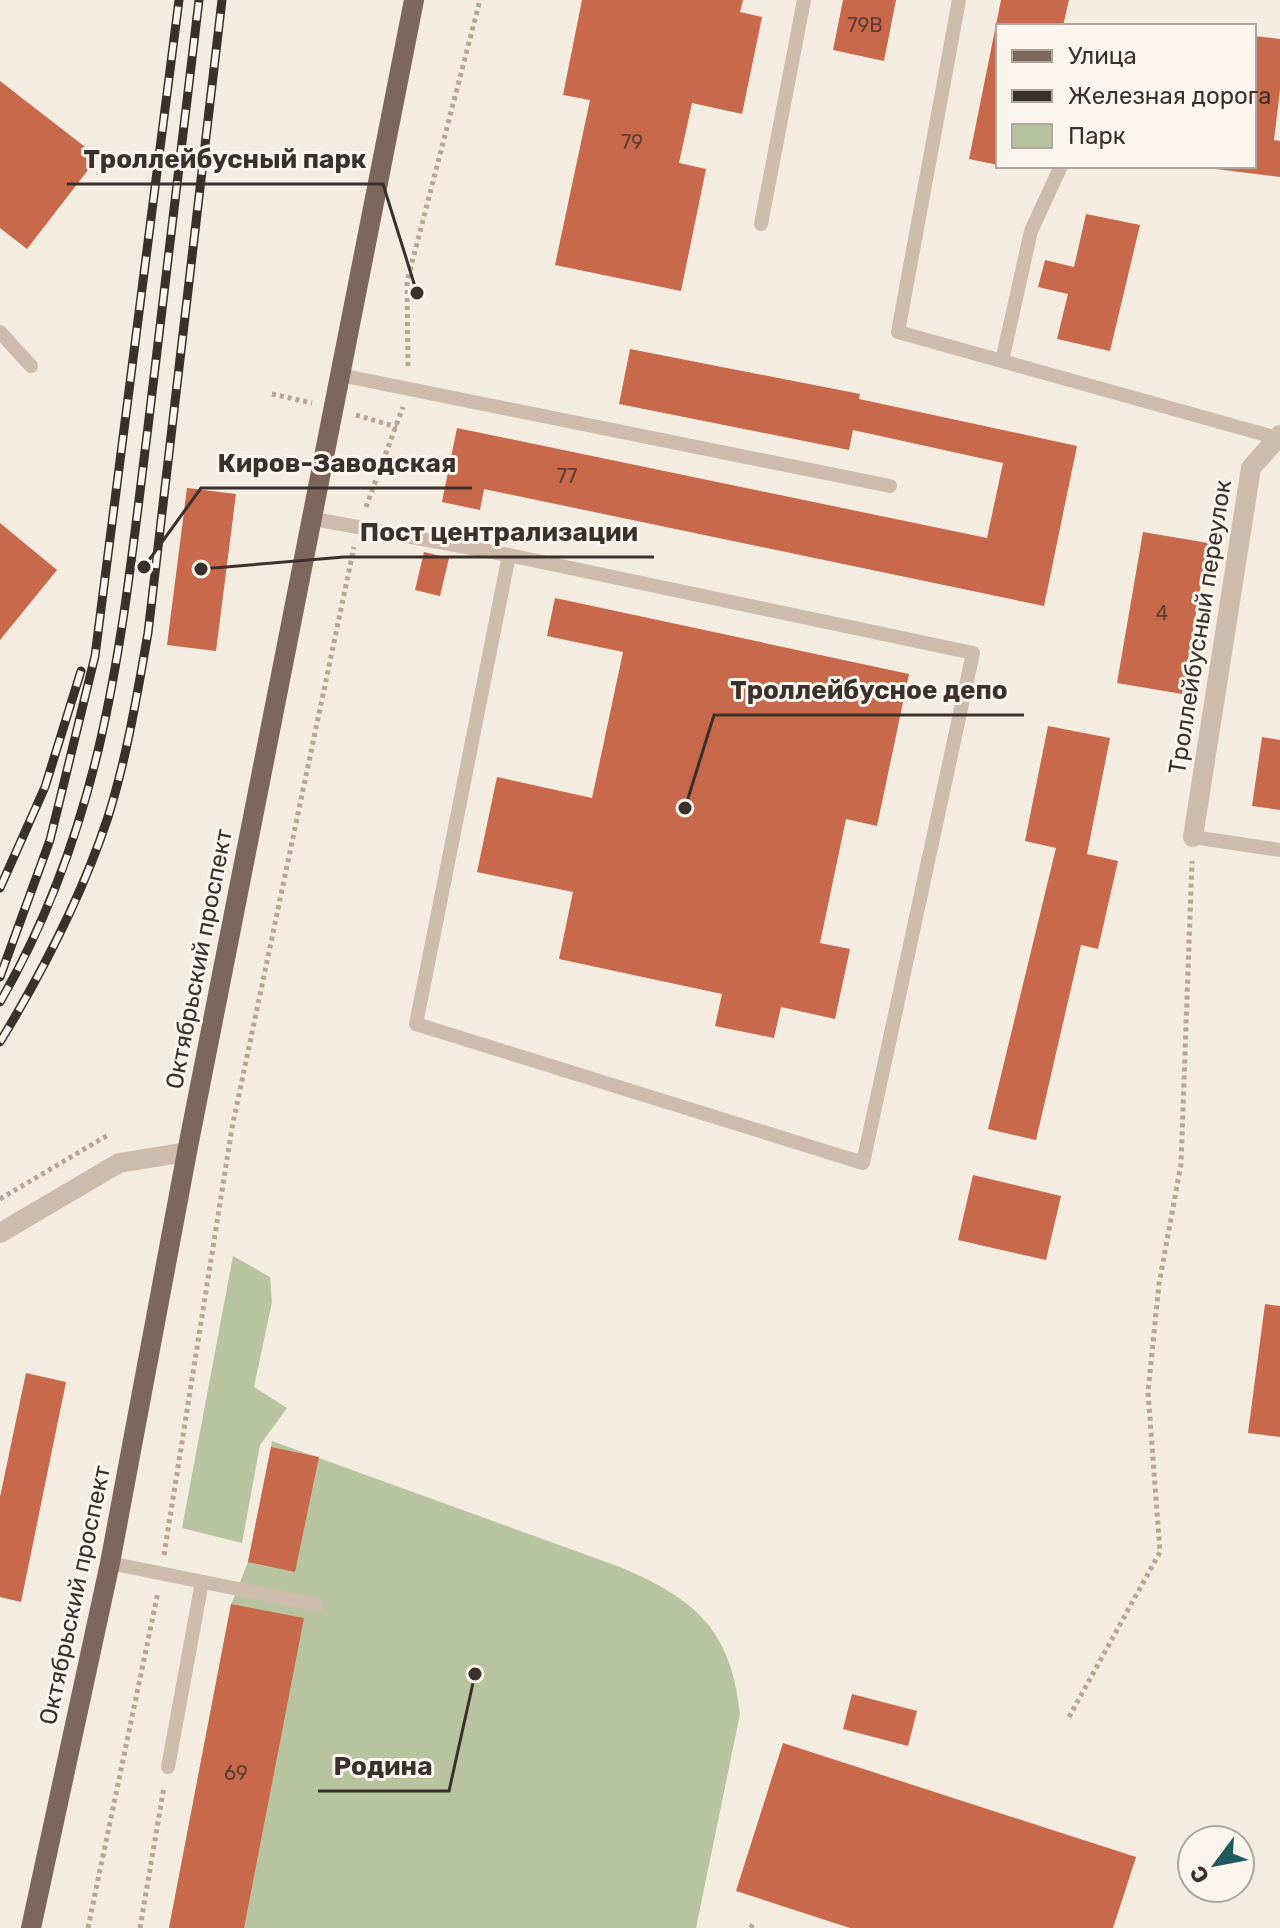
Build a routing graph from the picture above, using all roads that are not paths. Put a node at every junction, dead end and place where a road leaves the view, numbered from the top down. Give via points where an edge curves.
1 (414, 0) edge
2 (804, 0) edge
3 (959, 0) edge
4 (1060, 168) edge
5 (761, 224) dead end
6 (0, 332) edge
7 (1002, 361) junction
8 (31, 366) dead end
9 (340, 375) junction
10 (1279, 436) edge
11 (890, 486) dead end
12 (314, 519) junction
13 (509, 555) junction
14 (1193, 837) joint
15 (1280, 850) edge
16 (187, 1152) junction
17 (0, 1233) edge
18 (110, 1563) junction
19 (202, 1582) junction
20 (317, 1605) dead end
21 (168, 1767) road end
22 (31, 1928) edge

1 - 9 main road, Октябрьский проспект
2 - 5 lane
3 - 7 lane via 898,332
4 - 7 lane via 1031,231
6 - 8 lane
7 - 10 lane
9 - 11 lane
9 - 12 main road, Октябрьский проспект
10 - 14 street, Троллейбусный переулок via 1251,468
12 - 13 lane
12 - 16 main road, Октябрьский проспект
13 - 13 lane via 416,1024 863,1163 973,653
14 - 15 lane
16 - 17 street via 119,1163
16 - 18 main road, Октябрьский проспект
18 - 19 lane
18 - 22 main road, Октябрьский проспект
19 - 20 lane
19 - 21 lane

